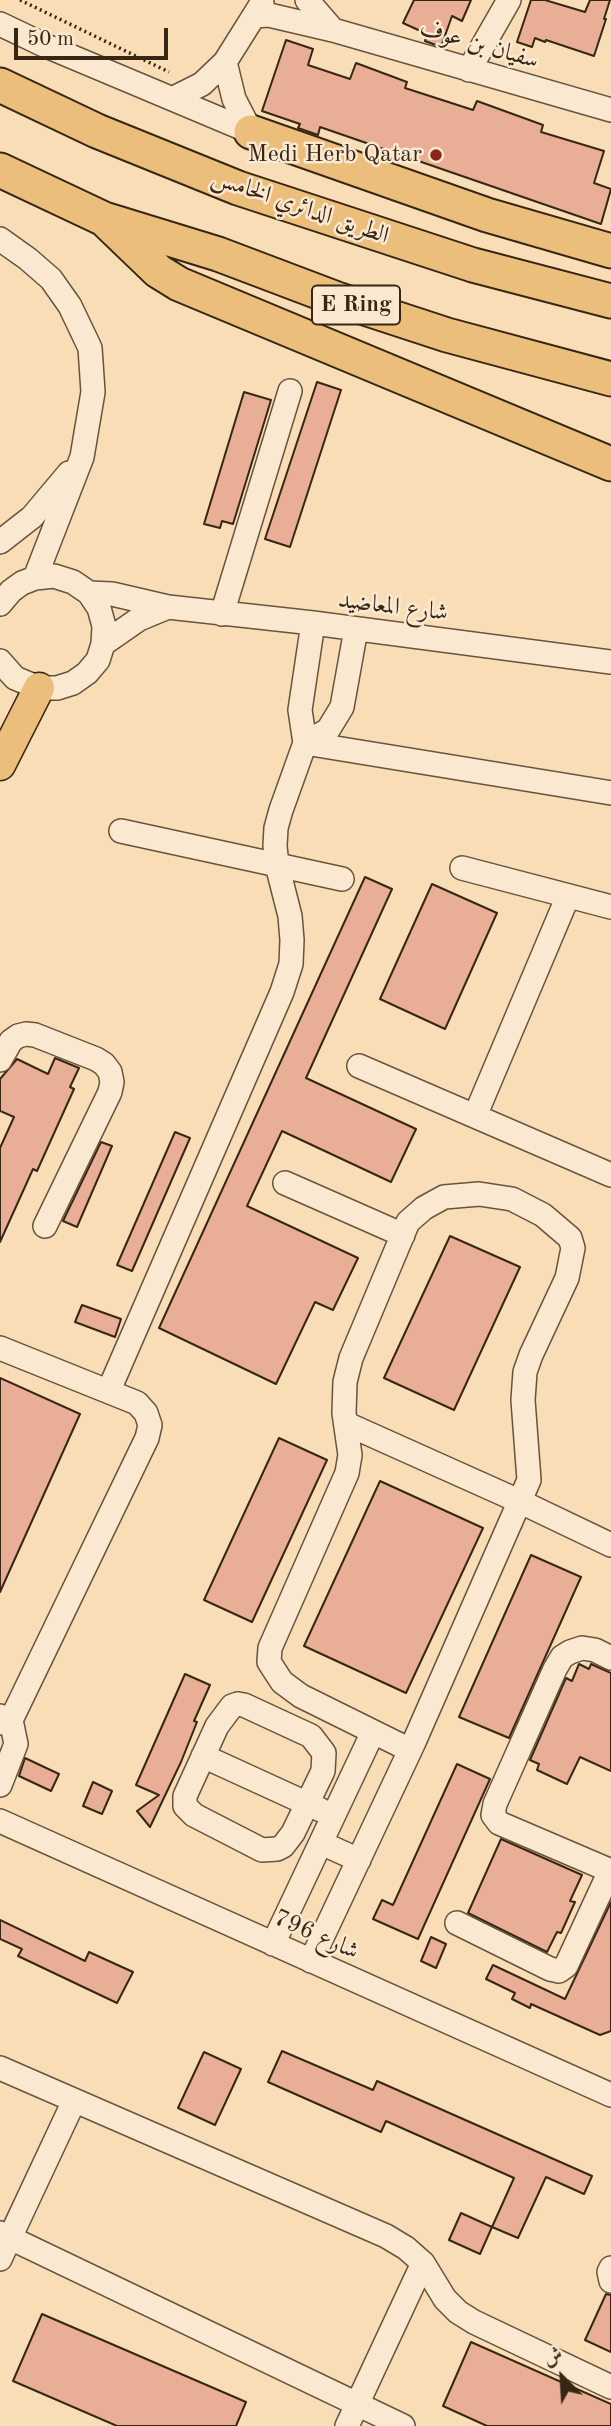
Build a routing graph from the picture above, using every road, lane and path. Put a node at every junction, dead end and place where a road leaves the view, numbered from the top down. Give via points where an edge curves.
1 (20, 0) edge
2 (307, 0) edge
3 (509, 0) edge
4 (259, 8) edge
5 (0, 23) edge
6 (333, 30) junction
7 (225, 62) junction
8 (469, 70) junction
9 (207, 79) junction
10 (0, 85) edge
11 (174, 98) junction
12 (611, 110) edge
13 (251, 132) junction
14 (0, 170) edge
15 (104, 219) junction
16 (0, 239) edge
17 (611, 251) edge
18 (611, 301) edge
19 (611, 379) edge
20 (290, 391) dead end
21 (82, 457) junction
22 (611, 464) edge
23 (0, 542) edge
24 (35, 578) junction
25 (89, 593) junction
26 (4, 594) edge
27 (168, 607) junction
28 (222, 614) junction
29 (313, 623) junction
30 (356, 629) junction
31 (103, 644) junction
32 (0, 661) edge
33 (611, 662) edge
34 (39, 688) junction
35 (305, 744) junction
36 (0, 765) edge
37 (611, 793) edge
38 (121, 831) dead end
39 (277, 865) junction
40 (462, 868) dead end
41 (342, 880) dead end
42 (568, 896) junction
43 (611, 907) edge
44 (0, 1060) edge
45 (359, 1066) dead end
46 (475, 1116) junction
47 (611, 1175) edge
48 (285, 1183) dead end
49 (46, 1226) dead end
50 (402, 1236) junction
51 (0, 1348) edge
52 (109, 1390) junction
53 (346, 1424) junction
54 (521, 1502) junction
55 (611, 1545) edge
56 (611, 1658) edge
57 (4, 1720) edge
58 (373, 1732) junction
59 (410, 1749) junction
60 (203, 1756) junction
61 (0, 1784) edge
62 (307, 1804) junction
63 (334, 1816) junction
64 (0, 1821) edge
65 (321, 1843) junction
66 (359, 1860) junction
67 (611, 1871) edge
68 (457, 1923) dead end
69 (273, 1944) junction
70 (311, 1961) junction
71 (0, 2068) edge
72 (611, 2095) edge
73 (74, 2101) junction
74 (3, 2243) edge
75 (423, 2263) junction
76 (611, 2268) edge
77 (611, 2281) edge
78 (611, 2387) edge
79 (357, 2404) junction
80 (347, 2426) edge
81 (403, 2426) edge

1 - 9 path via 172,74
2 - 6 street
3 - 8 street
4 - 6 street, سفيان بن عوف via 269,15
4 - 7 street
5 - 11 street
6 - 8 street, سفيان بن عوف
7 - 9 street
7 - 13 street via 234,99
8 - 12 street, سفيان بن عوف
9 - 11 street
10 - 18 highway, الطريق الدائري الخامس via 97,131 238,188 473,265
11 - 13 street
13 - 17 highway via 487,215
14 - 15 highway, E Ring
15 - 19 highway, E Ring via 447,335
15 - 22 highway via 149,264 179,284
16 - 21 street via 51,279 90,348 93,392
20 - 28 street
21 - 23 street via 32,517
21 - 24 street
24 - 25 street via 54,576
24 - 26 street
25 - 27 street, شارع المعاضيد
25 - 31 street via 102,617
27 - 28 street, شارع المعاضيد
27 - 31 street via 139,619
28 - 29 street, شارع المعاضيد
29 - 30 street, شارع المعاضيد
29 - 35 street via 300,710
30 - 33 street, شارع المعاضيد
30 - 35 street via 342,707 328,730
31 - 34 street via 87,673 73,683
32 - 34 street via 15,678
34 - 36 main road
35 - 37 street
35 - 39 street via 276,828
38 - 39 street
39 - 41 street
39 - 52 street via 290,916 291,964
40 - 42 street
42 - 43 street
42 - 46 street
44 - 49 street via 11,1041 26,1034 96,1059 110,1072 110,1092
45 - 46 street
46 - 47 street
48 - 50 street
50 - 53 street via 351,1358 345,1382
50 - 54 street via 408,1222 424,1208 444,1197 471,1194 512,1199 543,1215 570,1238 573,1248 567,1278 525,1372 529,1480
51 - 52 street
52 - 57 street via 137,1403 146,1413 147,1438
53 - 54 street
53 - 58 street via 347,1473 276,1630 269,1662 282,1682 301,1696
54 - 55 street
54 - 59 street
56 - 67 street via 582,1648 562,1657 493,1815 499,1823
57 - 61 street via 16,1744
58 - 59 street
58 - 63 street
59 - 66 street
60 - 62 street
60 - 62 street via 184,1796 188,1810 262,1850 283,1846
60 - 62 street via 229,1710 244,1705 311,1736 324,1753 323,1771
62 - 63 street
63 - 65 street
64 - 69 street, شارع 796
65 - 66 street
65 - 69 street
66 - 70 street
67 - 68 street via 566,1966 559,1971
69 - 70 street, شارع 796
70 - 72 street, شارع 796
71 - 73 street
73 - 74 street
73 - 75 street via 386,2236
74 - 79 street
75 - 78 street via 458,2312
75 - 79 street
76 - 77 street
79 - 80 street
79 - 81 street

